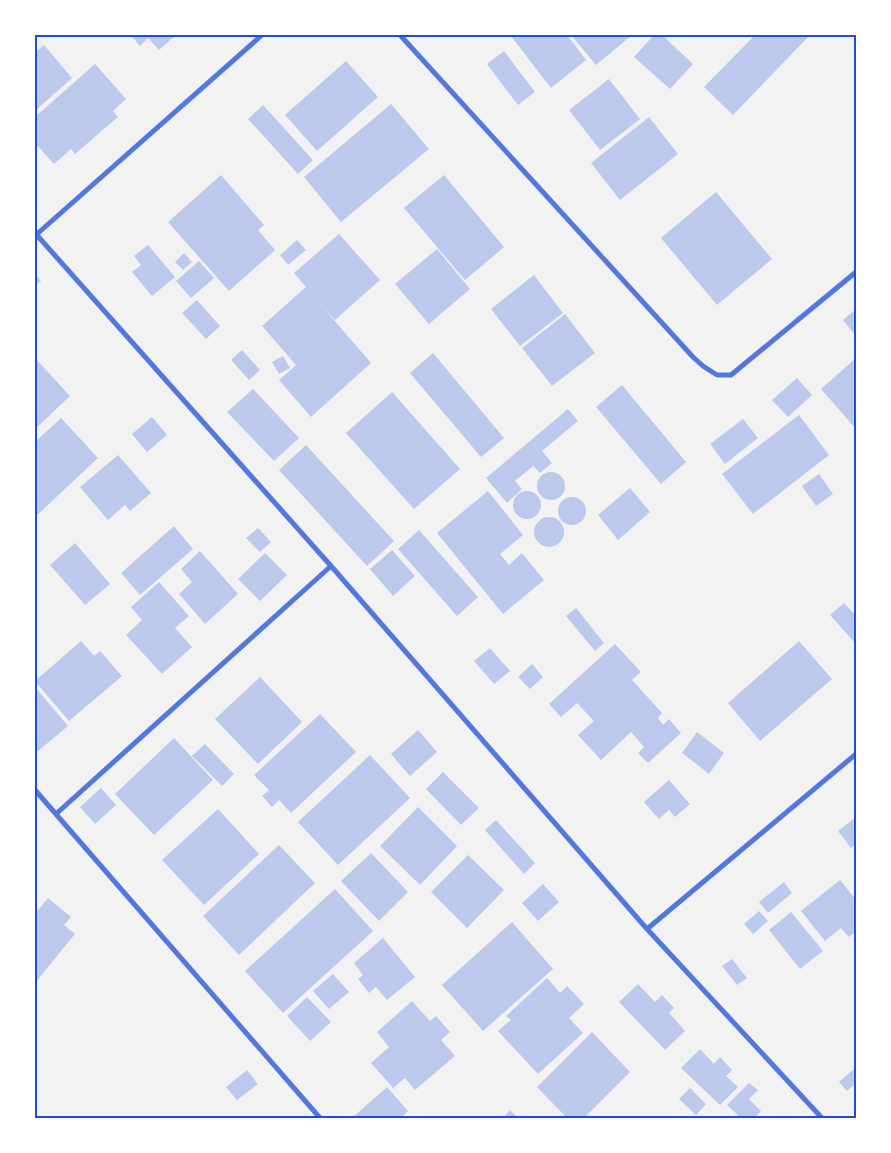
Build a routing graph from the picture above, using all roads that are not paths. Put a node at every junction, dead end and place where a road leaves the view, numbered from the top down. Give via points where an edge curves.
1 (262, 35) edge
2 (400, 35) edge
3 (36, 234) edge
4 (856, 272) edge
5 (331, 566) junction
6 (856, 754) edge
7 (35, 790) edge
8 (56, 814) junction
9 (647, 929) junction
10 (320, 1118) edge
11 (822, 1118) edge

1 - 3 street
2 - 4 street via 693,357 716,375 731,375
3 - 5 street
5 - 8 street
5 - 9 street
6 - 9 street
7 - 8 street
8 - 10 street
9 - 11 street

